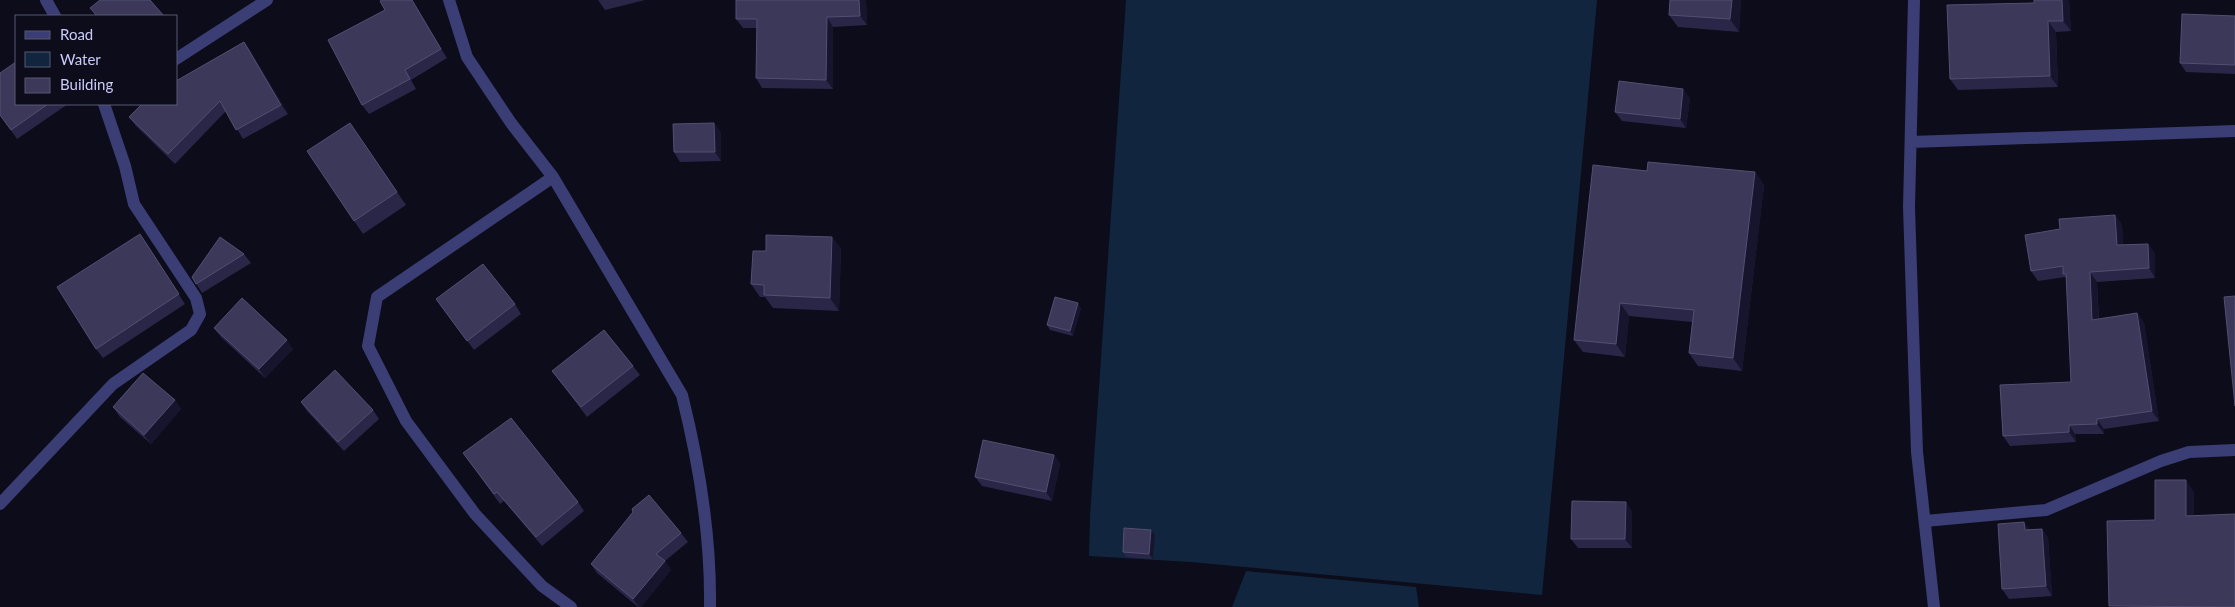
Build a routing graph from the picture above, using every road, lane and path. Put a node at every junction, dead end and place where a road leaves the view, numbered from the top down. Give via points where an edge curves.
1 (46, 0) edge
2 (267, 0) edge
3 (448, 0) edge
4 (1914, 0) edge
5 (54, 15) edge
6 (178, 58) edge
7 (108, 105) edge
8 (2235, 131) edge
9 (1910, 142) junction
10 (552, 177) junction
11 (2235, 450) edge
12 (0, 504) edge
13 (1925, 521) junction
14 (571, 607) edge
15 (710, 607) edge
16 (1934, 607) edge

1 - 5 street
2 - 6 street
3 - 10 street via 467,57
4 - 9 street
7 - 12 street via 134,204 196,298 200,314 191,330 113,384
8 - 9 street
9 - 13 street via 1916,433
10 - 14 street via 377,297 368,346 406,421 475,514 542,586
10 - 15 street via 682,395 692,433 711,566
11 - 13 street via 2189,452 2046,510
13 - 16 street

